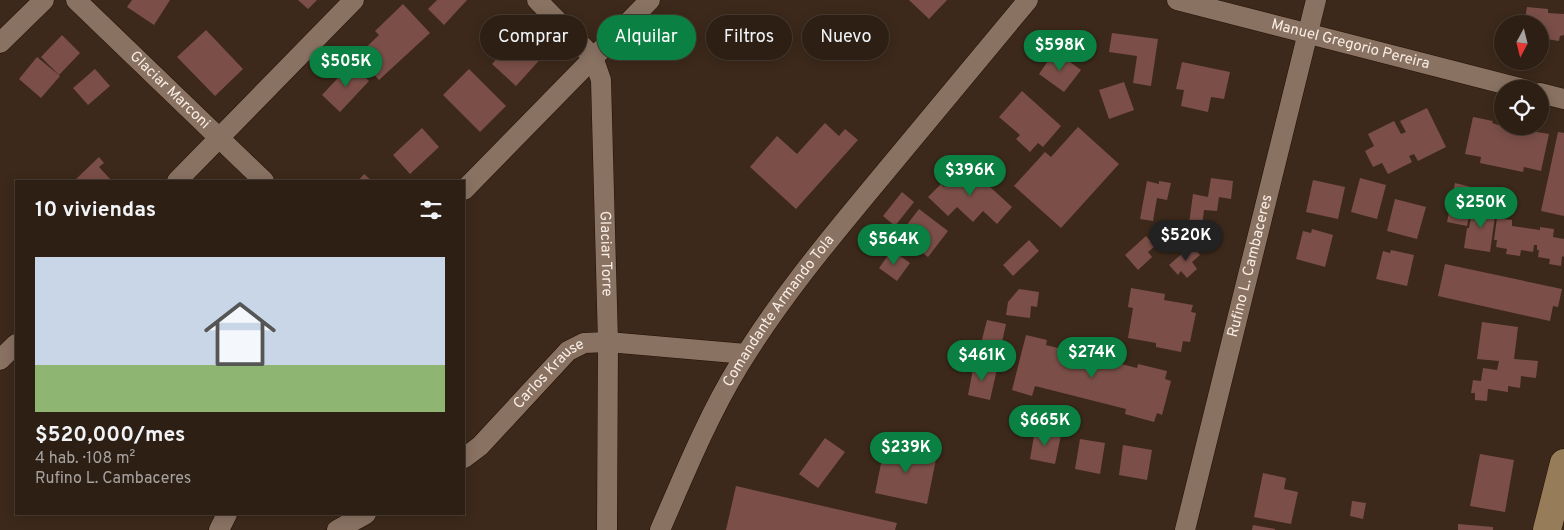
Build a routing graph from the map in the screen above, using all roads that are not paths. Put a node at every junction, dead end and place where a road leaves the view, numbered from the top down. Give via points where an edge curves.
1 (44, 0) edge
2 (76, 0) edge
3 (354, 0) edge
4 (537, 0) edge
5 (650, 0) edge
6 (1028, 0) edge
7 (1177, 0) edge
8 (1316, 0) edge
9 (1308, 34) junction
10 (0, 43) edge
11 (593, 57) junction
12 (1494, 81) edge
13 (1549, 95) edge
14 (1564, 99) edge
15 (220, 137) junction
16 (178, 180) edge
17 (263, 180) edge
18 (465, 189) edge
19 (608, 342) junction
20 (15, 345) edge
21 (746, 354) junction
22 (0, 360) edge
23 (465, 457) edge
24 (1564, 463) edge
25 (227, 515) edge
26 (364, 515) edge
27 (219, 530) edge
28 (337, 530) edge
29 (607, 530) edge
30 (660, 530) edge
31 (1185, 530) edge
32 (1547, 530) edge

1 - 10 street
2 - 15 street, Glaciar Marconi
3 - 15 street
4 - 11 street, Glaciar Torre
5 - 11 street
6 - 21 street, Comandante Armando Tola via 826,245 778,306
7 - 9 street, Manuel Gregorio Pereira
8 - 9 street, Rufino L. Cambaceres
9 - 12 street, Manuel Gregorio Pereira
9 - 31 street, Rufino L. Cambaceres
11 - 18 street
11 - 19 street, Glaciar Torre via 601,80
13 - 14 street
15 - 16 street
15 - 17 street, Glaciar Marconi
19 - 21 street, Carlos Krause
19 - 23 street, Carlos Krause via 584,343 568,351 480,446
19 - 29 street, Glaciar Torre
20 - 22 street
21 - 30 street, Comandante Armando Tola via 715,409
24 - 32 street
25 - 27 street
26 - 28 street

